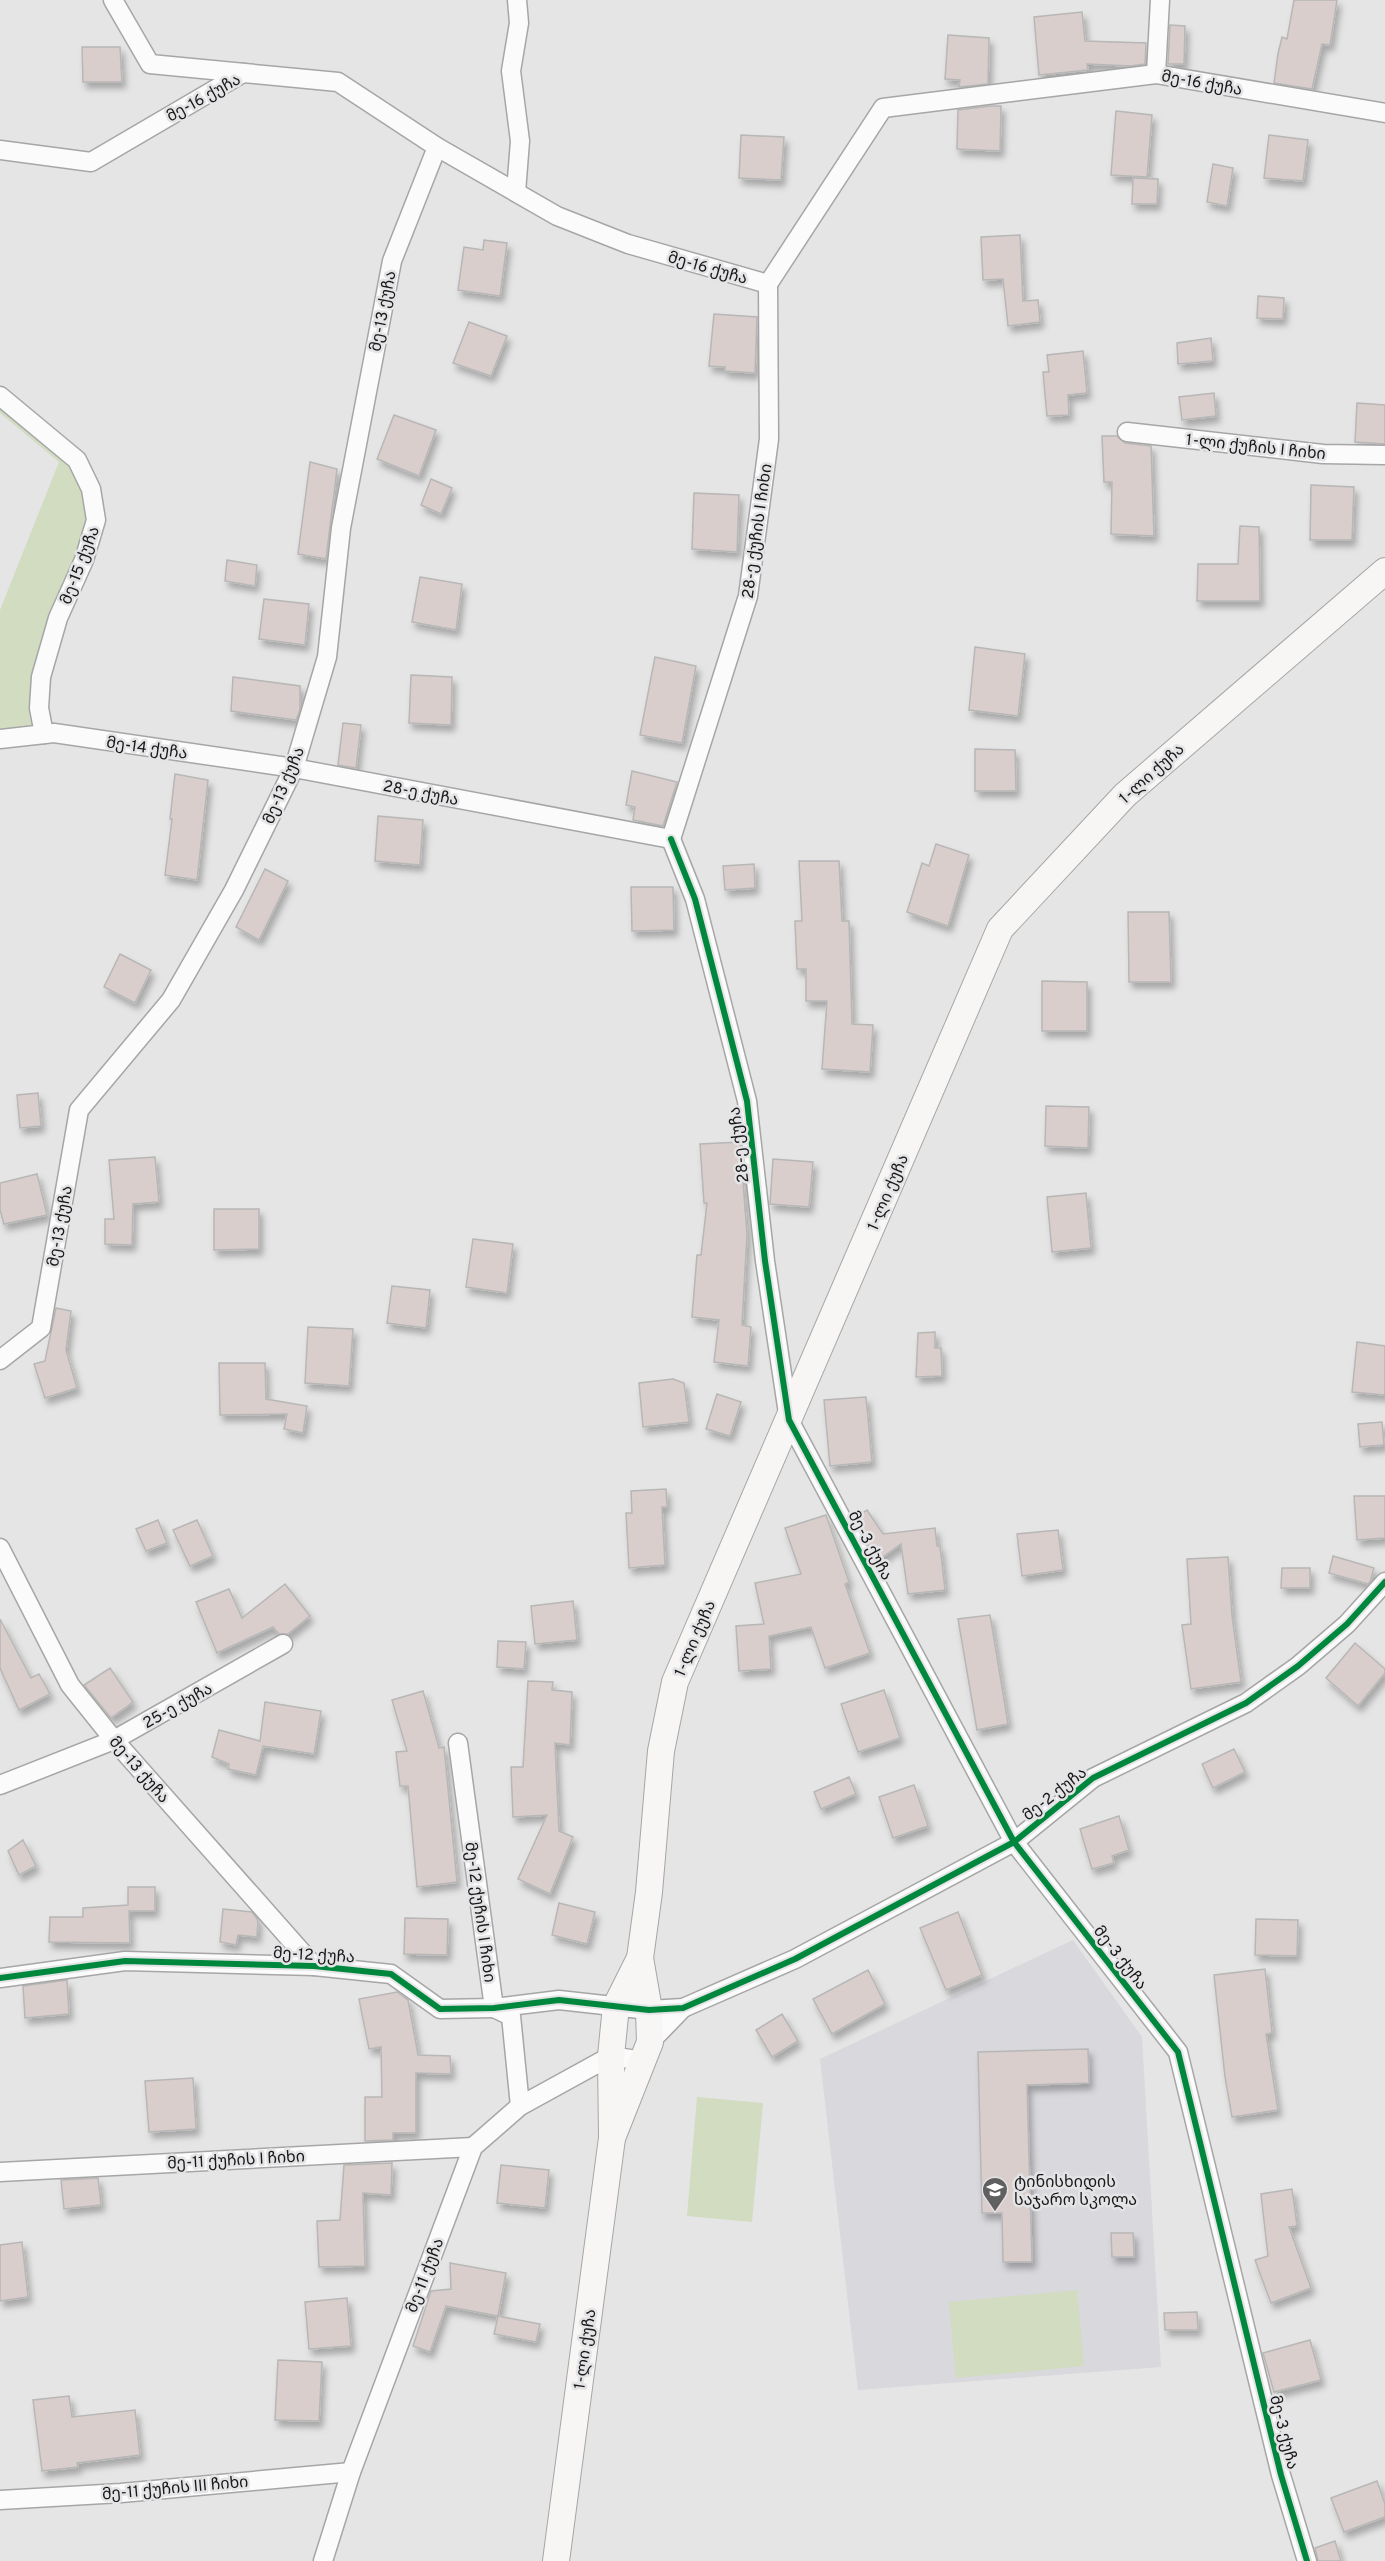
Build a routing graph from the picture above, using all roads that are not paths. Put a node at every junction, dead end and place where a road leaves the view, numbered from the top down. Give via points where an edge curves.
1 (113, 0) edge
2 (517, 0) edge
3 (1160, 0) edge
4 (243, 73) junction
5 (1156, 74) junction
6 (1385, 113) edge
7 (437, 147) junction
8 (0, 150) edge
9 (516, 192) junction
10 (768, 284) junction
11 (0, 396) edge
12 (1127, 432) dead end
13 (1385, 455) edge
14 (1385, 571) edge
15 (44, 734) junction
16 (0, 739) edge
17 (294, 768) junction
18 (671, 839) junction
19 (0, 1360) edge
20 (789, 1420) junction
21 (0, 1549) edge
22 (1383, 1589) edge
23 (283, 1644) dead end
24 (114, 1740) junction
25 (458, 1743) dead end
26 (0, 1785) edge
27 (1014, 1842) junction
28 (640, 1958) junction
29 (314, 1966) junction
30 (0, 1978) edge
31 (616, 2006) junction
32 (494, 2008) junction
33 (683, 2008) junction
34 (649, 2010) junction
35 (647, 2051) junction
36 (611, 2056) junction
37 (520, 2106) junction
38 (612, 2138) junction
39 (473, 2147) junction
40 (0, 2172) edge
41 (351, 2472) junction
42 (0, 2500) edge
43 (323, 2561) edge
44 (556, 2561) edge
45 (1307, 2561) edge

1 - 4 street via 150,64
2 - 9 street via 519,23 511,71 520,141
3 - 5 street
4 - 7 street, მე-16 ქუჩა via 338,82
4 - 8 street, მე-16 ქუჩა via 91,162
5 - 6 street, მე-16 ქუჩა
5 - 10 street, მე-16 ქუჩა via 883,108
7 - 9 street, მე-16 ქუჩა
7 - 17 street, მე-13 ქუჩა via 392,261 341,528 327,657
9 - 10 street, მე-16 ქუჩა via 557,216 628,244
10 - 18 street, 28-ე ქუჩის I ჩიხი via 769,439 748,596
11 - 15 street, მე-15 ქუჩა via 77,460 91,489 96,520 84,560 58,618 41,677 39,708
12 - 13 street, 1-ლი ქუჩის I ჩიხი via 1323,454
14 - 20 main road, 1-ლი ქუჩა via 1125,795 1000,929
15 - 16 street, მე-14 ქუჩა
15 - 17 street, მე-14 ქუჩა
17 - 18 street, 28-ე ქუჩა
17 - 19 street, მე-13 ქუჩა via 234,890 171,1000 79,1110 41,1328
18 - 20 street, 28-ე ქუჩა via 695,898 747,1101 765,1261
20 - 27 street, მე-3 ქუჩა
20 - 28 main road, 1-ლი ქუჩა via 675,1682 661,1751
21 - 24 street, მე-13 ქუჩა via 70,1685
22 - 27 street, მე-2 ქუჩა via 1298,1666 1246,1703 1093,1778
23 - 24 street, 25-ე ქუჩა
24 - 26 street, 25-ე ქუჩა
24 - 29 street, მე-13 ქუჩა
25 - 32 street, მე-12 ქუჩის I ჩიხი
27 - 33 street, მე-2 ქუჩა via 795,1959
27 - 45 street, მე-3 ქუჩა via 1178,2052 1281,2475
28 - 31 main road, 1-ლი ქუჩა
28 - 34 main road, 1-ლი ქუჩა
29 - 30 street, მე-12 ქუჩა via 125,1961
29 - 32 street, მე-12 ქუჩა via 391,1974 440,2009
31 - 32 street, მე-12 ქუჩა via 559,2000
31 - 34 street, მე-12 ქუჩა
31 - 36 main road, 1-ლი ქუჩა
32 - 37 street via 511,2016
33 - 34 street, მე-12 ქუჩა
33 - 35 street
34 - 35 main road, 1-ლი ქუჩა
35 - 36 street
35 - 38 main road, 1-ლი ქუჩა
36 - 37 street, მე-11 ქუჩა
36 - 38 main road, 1-ლი ქუჩა
37 - 39 street, მე-11 ქუჩა
38 - 44 main road, 1-ლი ქუჩა
39 - 40 street, მე-11 ქუჩის I ჩიხი
39 - 41 street, მე-11 ქუჩა
41 - 42 street, მე-11 ქუჩის III ჩიხი
41 - 43 street, მე-11 ქუჩა

